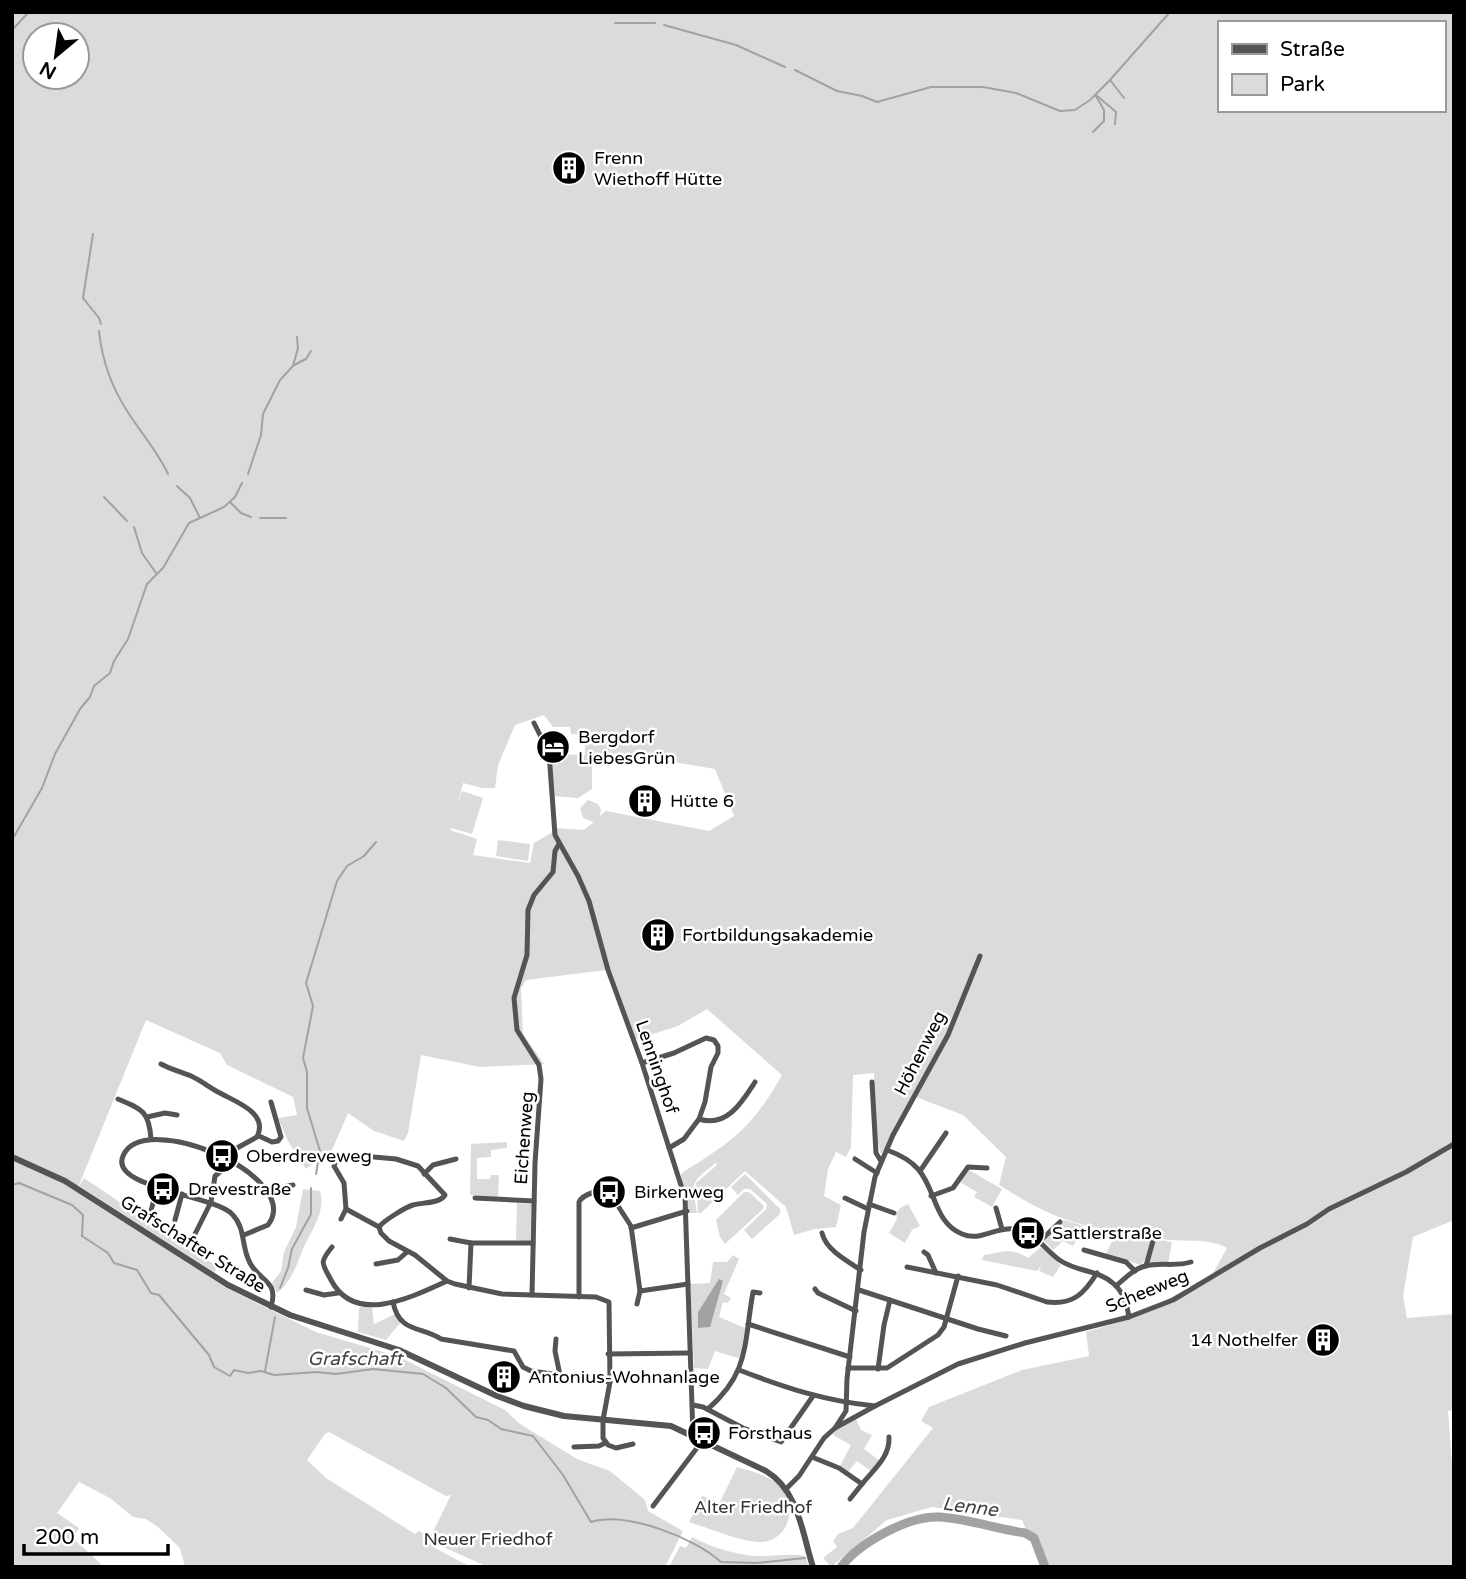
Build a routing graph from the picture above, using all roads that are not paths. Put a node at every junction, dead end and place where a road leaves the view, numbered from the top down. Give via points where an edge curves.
1 (534, 723) dead end
2 (559, 844) junction
3 (980, 956) dead end
4 (642, 1063) junction
5 (161, 1064) dead end
6 (755, 1082) dead end
7 (872, 1082) dead end
8 (118, 1099) dead end
9 (271, 1102) dead end
10 (177, 1115) dead end
11 (147, 1118) junction
12 (699, 1119) junction
13 (946, 1133) dead end
14 (259, 1136) junction
15 (150, 1139) junction
16 (1454, 1144) edge
17 (669, 1148) junction
18 (887, 1150) junction
19 (12, 1157) edge
20 (374, 1157) dead end
21 (456, 1159) dead end
22 (855, 1159) dead end
23 (230, 1160) junction
24 (881, 1161) junction
25 (335, 1163) dead end
26 (986, 1168) dead end
27 (920, 1171) junction
28 (877, 1172) junction
29 (424, 1174) junction
30 (293, 1185) dead end
31 (157, 1187) junction
32 (182, 1194) junction
33 (268, 1195) junction
34 (932, 1196) junction
35 (475, 1198) dead end
36 (845, 1198) dead end
37 (534, 1201) junction
38 (211, 1202) junction
39 (869, 1207) junction
40 (996, 1208) dead end
41 (346, 1209) junction
42 (151, 1211) dead end
43 (687, 1212) junction
44 (894, 1213) dead end
45 (341, 1219) dead end
46 (175, 1220) dead end
47 (1060, 1222) dead end
48 (379, 1227) junction
49 (631, 1228) junction
50 (1002, 1229) junction
51 (822, 1233) dead end
52 (244, 1235) junction
53 (194, 1236) dead end
54 (450, 1239) dead end
55 (1040, 1241) junction
56 (1153, 1241) dead end
57 (471, 1242) junction
58 (533, 1244) junction
59 (332, 1247) dead end
60 (1084, 1250) dead end
61 (407, 1252) junction
62 (924, 1252) dead end
63 (1191, 1262) dead end
64 (376, 1265) dead end
65 (1146, 1266) junction
66 (907, 1267) dead end
67 (861, 1270) junction
68 (1135, 1271) junction
69 (936, 1273) junction
70 (1097, 1273) junction
71 (958, 1276) junction
72 (447, 1281) junction
73 (688, 1284) junction
74 (1116, 1286) junction
75 (469, 1288) junction
76 (816, 1289) dead end
77 (306, 1290) dead end
78 (859, 1290) junction
79 (640, 1291) junction
80 (338, 1293) junction
81 (760, 1293) dead end
82 (532, 1295) junction
83 (579, 1297) junction
84 (890, 1300) junction
85 (393, 1302) junction
86 (637, 1304) dead end
87 (271, 1307) junction
88 (856, 1311) junction
89 (1129, 1317) junction
90 (946, 1318) junction
91 (748, 1324) junction
92 (1006, 1335) dead end
93 (556, 1339) dead end
94 (690, 1353) junction
95 (608, 1354) junction
96 (850, 1357) junction
97 (848, 1368) junction
98 (878, 1369) junction
99 (740, 1370) junction
100 (560, 1375) junction
101 (610, 1382) junction
102 (813, 1396) junction
103 (846, 1404) junction
104 (693, 1405) junction
105 (875, 1406) junction
106 (708, 1409) junction
107 (603, 1420) junction
108 (835, 1428) junction
109 (693, 1435) junction
110 (889, 1437) dead end
111 (703, 1440) junction
112 (605, 1443) junction
113 (633, 1444) dead end
114 (574, 1447) dead end
115 (812, 1457) junction
116 (862, 1484) junction
117 (786, 1489) junction
118 (850, 1499) dead end
119 (653, 1506) dead end
120 (812, 1564) edge

1 - 2 street, Lenninghof via 549,754 554,831
2 - 4 street, Lenninghof via 584,888
2 - 37 street, Eichenweg via 552,872 527,910 527,955 514,995 517,1030 541,1075
3 - 18 street, Höhenweg via 948,1035
4 - 12 street via 706,1038 714,1040 718,1053
4 - 17 street, Lenninghof
5 - 14 street via 244,1105 258,1120
6 - 12 street via 724,1119
7 - 24 street, Höhenweg via 876,1153
8 - 11 street via 141,1109
9 - 14 street via 281,1137 272,1142
10 - 11 street
11 - 15 street
12 - 17 street via 684,1139
13 - 27 street
14 - 23 street via 238,1146
15 - 23 street via 187,1144
15 - 31 street via 130,1147 122,1163 134,1179
16 - 89 street, Scheeweg via 1329,1209 1173,1300
17 - 43 street, Lenninghof
18 - 24 street, Höhenweg
18 - 27 street
19 - 87 street, Grafschafter Straße via 82,1191 228,1285
20 - 29 street via 418,1166
21 - 29 street via 433,1165
22 - 28 street
23 - 33 street via 255,1176
23 - 38 street via 214,1178
24 - 28 street, Höhenweg
25 - 41 street via 344,1182
26 - 34 street via 968,1167 953,1188
27 - 34 street
28 - 39 street, Höhenweg
29 - 48 street via 443,1191 444,1198 411,1205
30 - 33 street
31 - 32 street
31 - 42 street
32 - 38 street
32 - 46 street
33 - 52 street via 274,1212 270,1223
34 - 50 street via 943,1218 962,1234 980,1236
35 - 37 street, Eichenweg
36 - 39 street
37 - 58 street, Eichenweg
38 - 52 street via 232,1214
38 - 53 street
39 - 44 street
39 - 67 street, Höhenweg
40 - 50 street
41 - 45 street
41 - 48 street
43 - 49 street
43 - 73 street, Lenninghof
47 - 55 street
48 - 61 street via 386,1239
49 - 79 street
49 - 83 street via 608,1190 581,1198
50 - 55 street via 1023,1231
51 - 67 street via 832,1249
52 - 87 street via 249,1262 273,1289
54 - 57 street
55 - 70 street via 1063,1263
56 - 65 street
57 - 58 street
57 - 75 street
58 - 82 street, Eichenweg
59 - 80 street via 322,1264
60 - 68 street via 1126,1262
61 - 64 street via 398,1260
61 - 72 street
62 - 69 street
63 - 65 street
65 - 68 street
66 - 69 street
67 - 78 street, Höhenweg
68 - 74 street
69 - 71 street
70 - 71 street via 1082,1295 1056,1303
70 - 74 street
71 - 90 street
72 - 75 street
72 - 85 street
73 - 79 street
73 - 94 street, Lenninghof
74 - 89 street
75 - 82 street
76 - 88 street
77 - 80 street
78 - 84 street
78 - 88 street, Höhenweg
79 - 86 street
80 - 85 street via 364,1305
81 - 91 street via 753,1292
82 - 83 street
83 - 95 street via 609,1302
84 - 90 street
84 - 98 street
85 - 100 street via 410,1329 514,1351 528,1371
87 - 107 street, Grafschafter Straße via 399,1350 524,1406
88 - 96 street, Höhenweg
89 - 105 street, Scheeweg via 968,1361
90 - 92 street
90 - 98 street via 938,1335 891,1366
91 - 96 street
91 - 99 street
93 - 100 street
94 - 95 street
94 - 104 street, Lenninghof
95 - 101 street
96 - 97 street, Höhenweg
97 - 98 street
97 - 103 street, Höhenweg
99 - 102 street
99 - 106 street
100 - 101 street
101 - 107 street
102 - 103 street
102 - 106 street via 781,1441
103 - 105 street
103 - 108 street, Höhenweg
104 - 106 street
104 - 109 street, Lenninghof
105 - 108 street, Scheeweg
107 - 109 street, Grafschafter Straße via 665,1425
107 - 112 street
108 - 115 street, Höhenweg
109 - 111 street, Grafschafter Straße
110 - 116 street via 886,1455
111 - 117 street, Grafschafter Straße via 766,1471
111 - 119 street
112 - 113 street via 620,1448
112 - 114 street
115 - 116 street
115 - 117 street, Höhenweg
116 - 118 street
117 - 120 street, Grafschafter Straße via 796,1507

